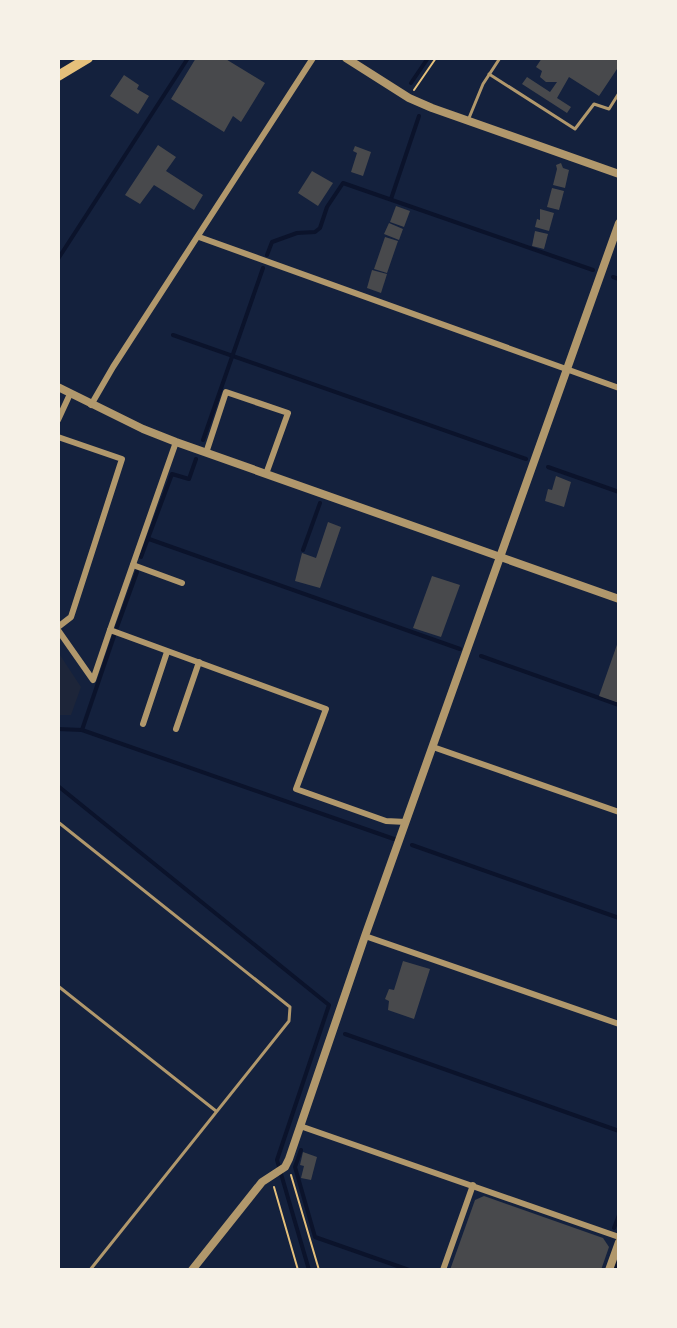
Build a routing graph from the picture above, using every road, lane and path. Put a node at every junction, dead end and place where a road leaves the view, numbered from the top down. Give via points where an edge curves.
1 (88, 58) edge
2 (313, 58) edge
3 (346, 58) edge
4 (436, 58) edge
5 (500, 58) edge
6 (76, 61) edge
7 (489, 74) junction
8 (58, 76) edge
9 (619, 93) edge
10 (409, 98) junction
11 (609, 109) junction
12 (619, 112) edge
13 (467, 122) junction
14 (619, 174) edge
15 (619, 223) edge
16 (199, 237) junction
17 (567, 370) junction
18 (58, 387) edge
19 (619, 388) edge
20 (70, 394) junction
21 (91, 405) junction
22 (58, 420) edge
23 (58, 437) edge
24 (176, 442) junction
25 (206, 453) junction
26 (266, 474) junction
27 (500, 557) junction
28 (133, 565) junction
29 (182, 583) dead end
30 (619, 599) edge
31 (58, 629) edge
32 (110, 630) junction
33 (167, 652) junction
34 (199, 662) junction
35 (143, 724) dead end
36 (176, 729) dead end
37 (433, 747) junction
38 (619, 812) edge
39 (58, 822) edge
40 (406, 822) junction
41 (365, 936) junction
42 (58, 986) edge
43 (619, 1024) edge
44 (216, 1111) junction
45 (300, 1126) junction
46 (286, 1164) junction
47 (271, 1174) junction
48 (473, 1185) junction
49 (619, 1239) edge
50 (90, 1270) edge
51 (192, 1270) edge
52 (298, 1270) edge
53 (319, 1270) edge
54 (443, 1270) edge
55 (609, 1270) edge

1 - 6 main road
2 - 16 street
3 - 10 street
4 - 10 path
5 - 7 lane
6 - 8 main road
7 - 11 lane via 575,129 594,104
7 - 13 lane
9 - 11 lane
10 - 13 street
11 - 12 lane
13 - 14 street
15 - 17 street
16 - 17 street
16 - 21 street
17 - 19 street
17 - 27 street
18 - 20 street
20 - 21 street
20 - 22 street
21 - 24 street
23 - 31 street via 122,459 71,617
24 - 25 street
24 - 28 street
25 - 26 street
25 - 26 street via 226,392 288,413
26 - 27 street
27 - 30 street
27 - 37 street
28 - 29 street
28 - 32 street
31 - 32 street via 93,680
32 - 33 street
33 - 34 street
33 - 35 street
34 - 36 street
34 - 40 street via 326,709 296,789 386,821
37 - 38 street
37 - 40 street
39 - 44 lane via 290,1007 289,1021
40 - 41 street
41 - 43 street
41 - 45 street
42 - 44 lane
44 - 50 lane
45 - 46 street
45 - 48 street
46 - 47 street
46 - 53 path
47 - 51 street
47 - 52 path
48 - 49 street
48 - 54 street
49 - 55 street

